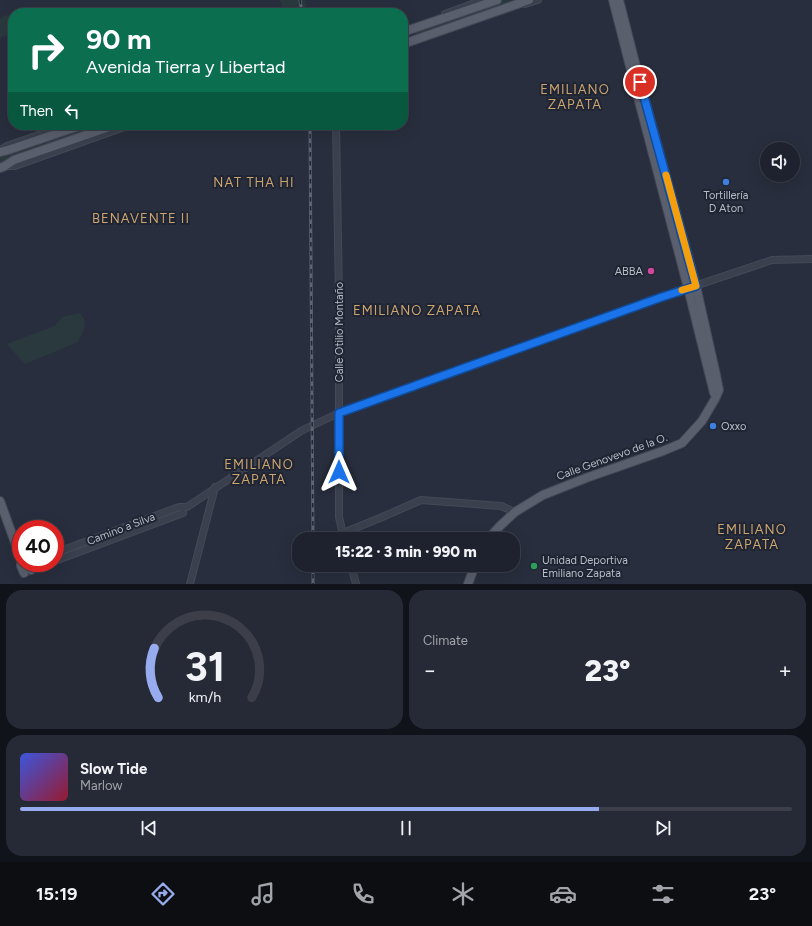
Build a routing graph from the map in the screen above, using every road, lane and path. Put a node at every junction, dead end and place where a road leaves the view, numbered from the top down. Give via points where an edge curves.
1 (483, 0) edge
2 (497, 0) edge
3 (529, 0) edge
4 (538, 0) edge
5 (613, 0) edge
6 (620, 0) edge
7 (408, 27) edge
8 (408, 30) edge
9 (408, 42) edge
10 (408, 46) edge
11 (53, 130) edge
12 (67, 130) edge
13 (102, 130) edge
14 (116, 130) edge
15 (336, 130) edge
16 (0, 151) edge
17 (3, 167) edge
18 (812, 259) edge
19 (692, 287) junction
20 (715, 399) junction
21 (339, 413) junction
22 (215, 487) junction
23 (0, 501) edge
24 (515, 512) junction
25 (183, 513) dead end
26 (12, 532) edge
27 (342, 532) edge
28 (351, 532) edge
29 (494, 532) edge
30 (64, 550) edge
31 (64, 558) edge
32 (353, 572) edge
33 (472, 572) edge
34 (190, 584) edge
35 (356, 584) edge
36 (468, 584) edge

1 - 7 street
2 - 8 main road
3 - 9 main road
4 - 10 street
5 - 19 main road
6 - 19 main road
11 - 16 street via 7,146
12 - 16 main road
13 - 17 main road via 14,160
14 - 17 street via 15,166
15 - 21 street, Calle Otilio Montaño
18 - 19 street via 772,260
19 - 20 main road
19 - 20 main road, Calle Genovevo de la O. via 716,374 719,390
19 - 21 street
20 - 24 main road, Calle Genovevo de la O. via 702,421 682,442 543,495
21 - 22 street via 305,429
21 - 27 street, Calle Otilio Montaño via 339,517
22 - 30 street, Camino a Silva via 187,507 179,506
22 - 34 street
23 - 26 main road
24 - 28 street via 501,506 421,500
24 - 29 main road, Calle Genovevo de la O.
25 - 31 street
32 - 35 street
33 - 36 main road

